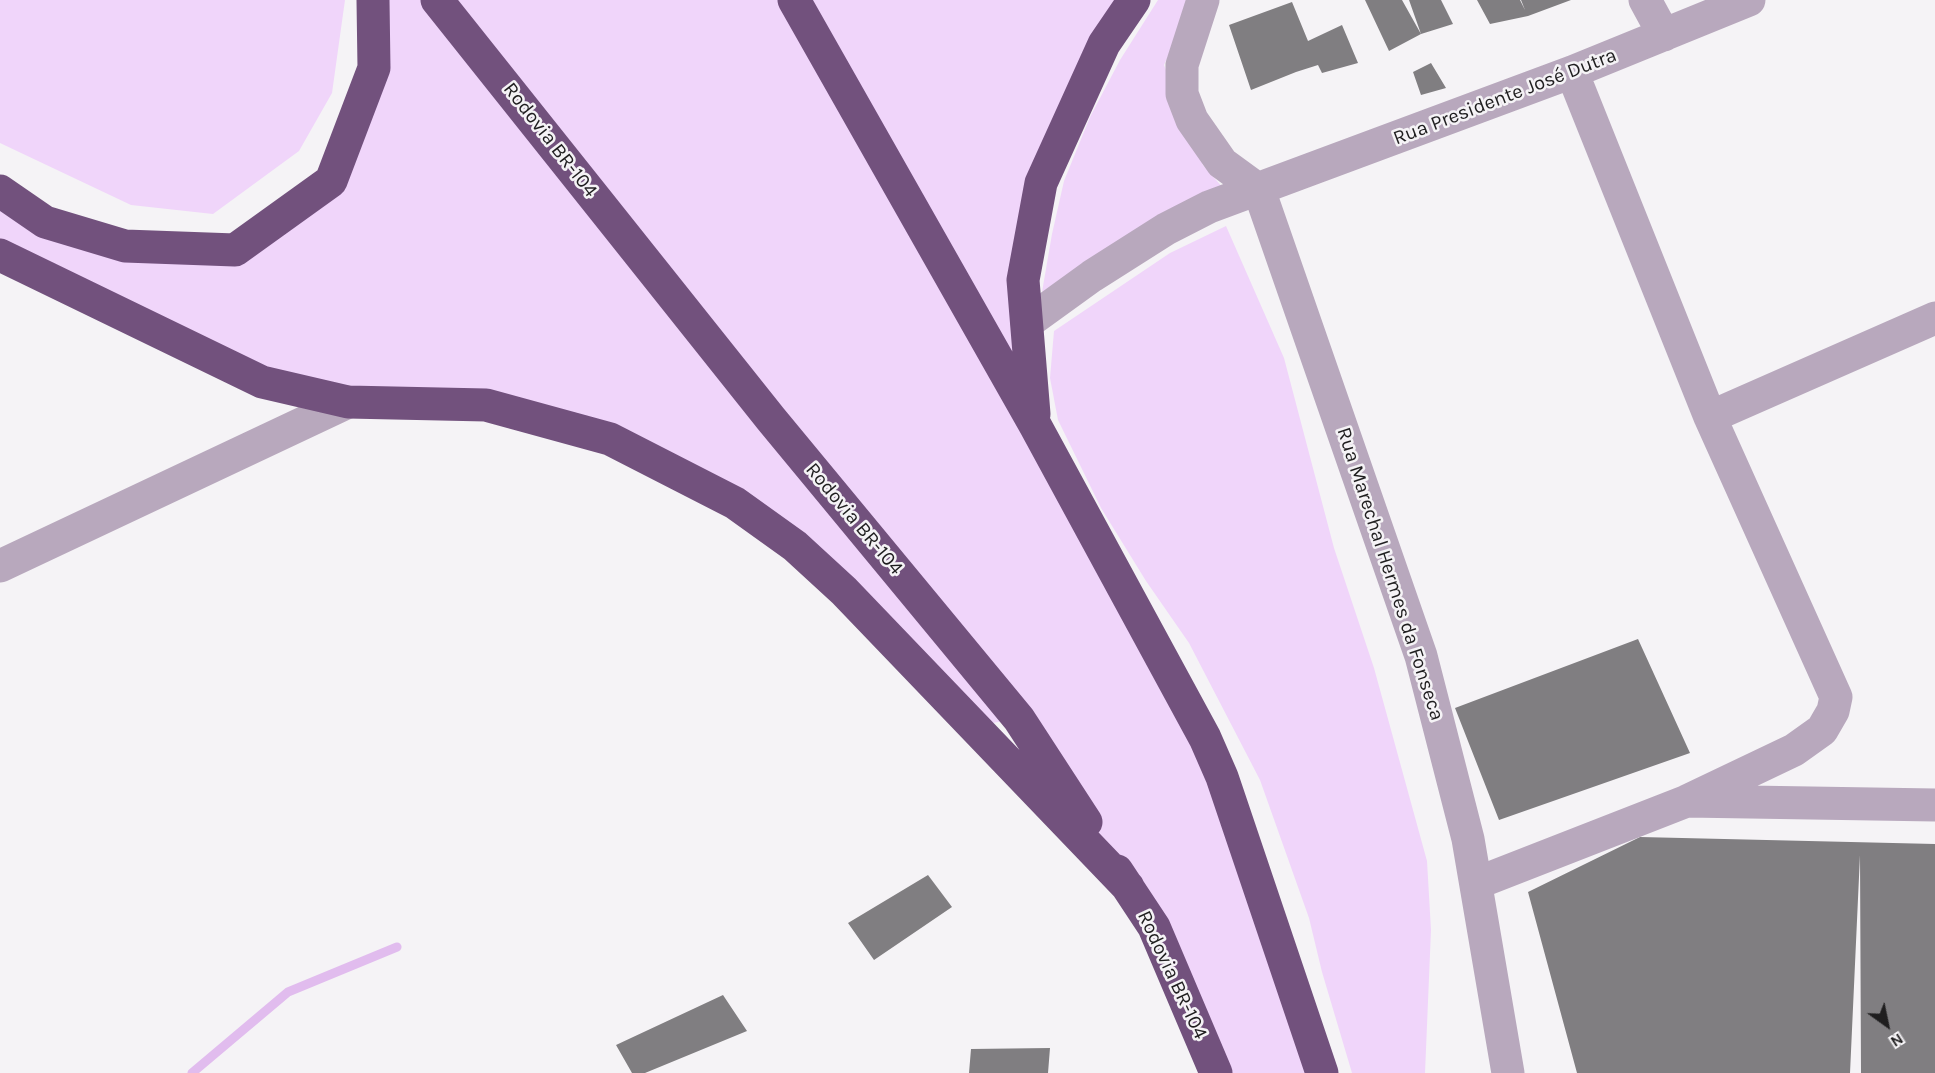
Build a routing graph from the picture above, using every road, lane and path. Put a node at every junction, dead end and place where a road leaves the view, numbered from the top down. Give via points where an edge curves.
1 (373, 0) edge
2 (437, 0) edge
3 (794, 0) edge
4 (1134, 0) edge
5 (1203, 0) edge
6 (1645, 0) edge
7 (1749, 0) edge
8 (1664, 35) junction
9 (1572, 72) junction
10 (1259, 190) junction
11 (0, 191) edge
12 (0, 255) edge
13 (1935, 318) edge
14 (1027, 323) junction
15 (348, 402) junction
16 (1710, 417) junction
17 (1035, 425) junction
18 (0, 566) edge
19 (1687, 801) junction
20 (1935, 805) edge
21 (1477, 883) junction
22 (1128, 888) junction
23 (1216, 1073) edge
24 (1322, 1073) edge
25 (1508, 1073) edge

1 - 11 highway via 374,68 331,181 235,250 125,246 45,222
2 - 22 highway, Rodovia BR-104 via 771,419 1018,719
3 - 17 highway
4 - 14 highway via 1104,44 1041,183 1023,280
5 - 10 street via 1182,65 1182,94 1192,120 1222,164
6 - 8 street
7 - 8 street, Rua Presidente José Dutra
8 - 9 street, Rua Presidente José Dutra
9 - 10 street, Rua Presidente José Dutra
9 - 16 street
10 - 14 street, Rua Presidente José Dutra via 1209,207 1166,229
10 - 21 street, Rua Marechal Hermes da Fonseca via 1421,656
12 - 15 highway via 262,382
13 - 16 street
14 - 17 highway
15 - 18 street
15 - 22 highway via 486,405 610,439 735,503 795,546 844,591
16 - 19 street via 1836,697 1822,730 1794,750
17 - 24 highway via 1205,738 1222,777
19 - 20 street
19 - 21 street
21 - 25 street, Rua Marechal Hermes da Fonseca
22 - 23 highway, Rodovia BR-104 via 1154,927

